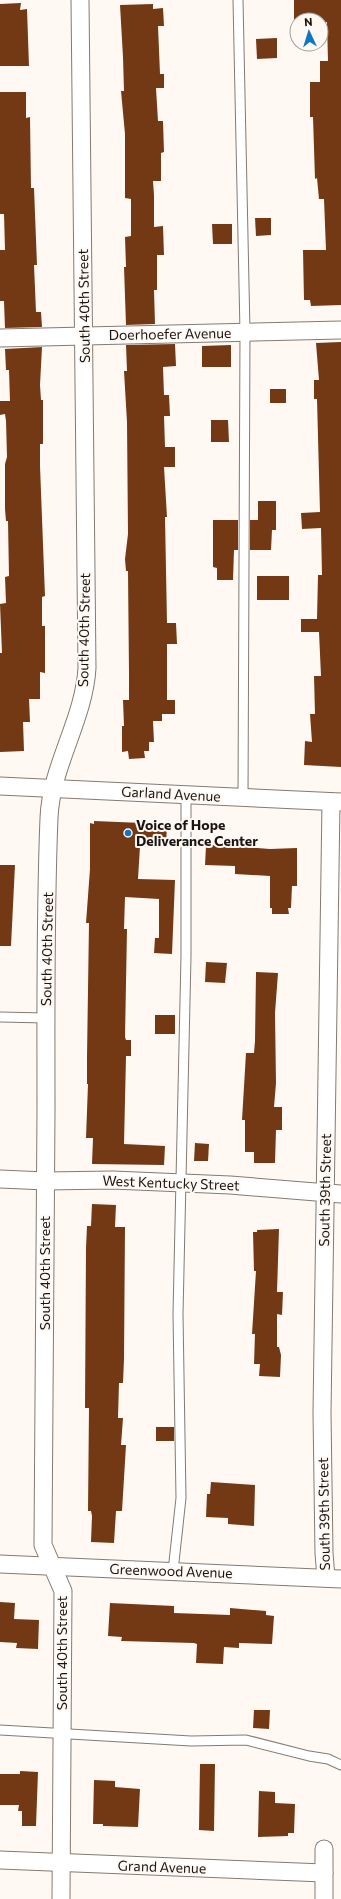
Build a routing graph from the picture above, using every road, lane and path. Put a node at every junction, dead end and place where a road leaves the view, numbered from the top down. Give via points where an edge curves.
1 (80, 0) edge
2 (238, 0) edge
3 (341, 330) edge
4 (245, 332) junction
5 (84, 336) junction
6 (0, 338) edge
7 (0, 786) edge
8 (54, 789) junction
9 (186, 795) junction
10 (243, 797) junction
11 (336, 802) edge
12 (0, 1017) edge
13 (46, 1018) junction
14 (0, 1179) edge
15 (46, 1181) junction
16 (180, 1183) junction
17 (333, 1194) edge
18 (0, 1564) edge
19 (53, 1566) junction
20 (173, 1571) junction
21 (333, 1579) edge
22 (0, 1730) edge
23 (62, 1734) junction
24 (341, 1765) edge
25 (324, 1849) dead end
26 (0, 1860) edge
27 (61, 1862) junction
28 (324, 1873) junction
29 (61, 1899) edge
30 (324, 1899) edge

1 - 5 street, South 40th Street
2 - 4 lane
3 - 4 street, Doerhoefer Avenue
4 - 5 street, Doerhoefer Avenue
4 - 10 lane
5 - 6 street, Doerhoefer Avenue
5 - 8 street, South 40th Street via 86,683
7 - 8 street, Garland Avenue
8 - 9 street, Garland Avenue
8 - 13 street, South 40th Street via 49,815
9 - 10 street, Garland Avenue
9 - 16 lane via 186,956
10 - 11 street, Garland Avenue
11 - 17 street, South 39th Street
12 - 13 lane
13 - 15 street, South 40th Street
14 - 15 street, West Kentucky Street
15 - 16 street, West Kentucky Street
15 - 19 street, South 40th Street via 44,1545
16 - 17 street, West Kentucky Street
16 - 20 lane via 178,1314 181,1498
17 - 21 street, South 39th Street via 322,1421 324,1553
18 - 19 street, Greenwood Avenue
19 - 20 street, Greenwood Avenue
19 - 23 street, South 40th Street via 64,1591
20 - 21 street, Greenwood Avenue
22 - 23 lane
23 - 24 lane via 191,1741 246,1740 328,1759
23 - 27 street, South 40th Street
25 - 28 street
26 - 27 street, Grand Avenue
27 - 28 street, Grand Avenue
27 - 29 street, South 40th Street
28 - 30 street

